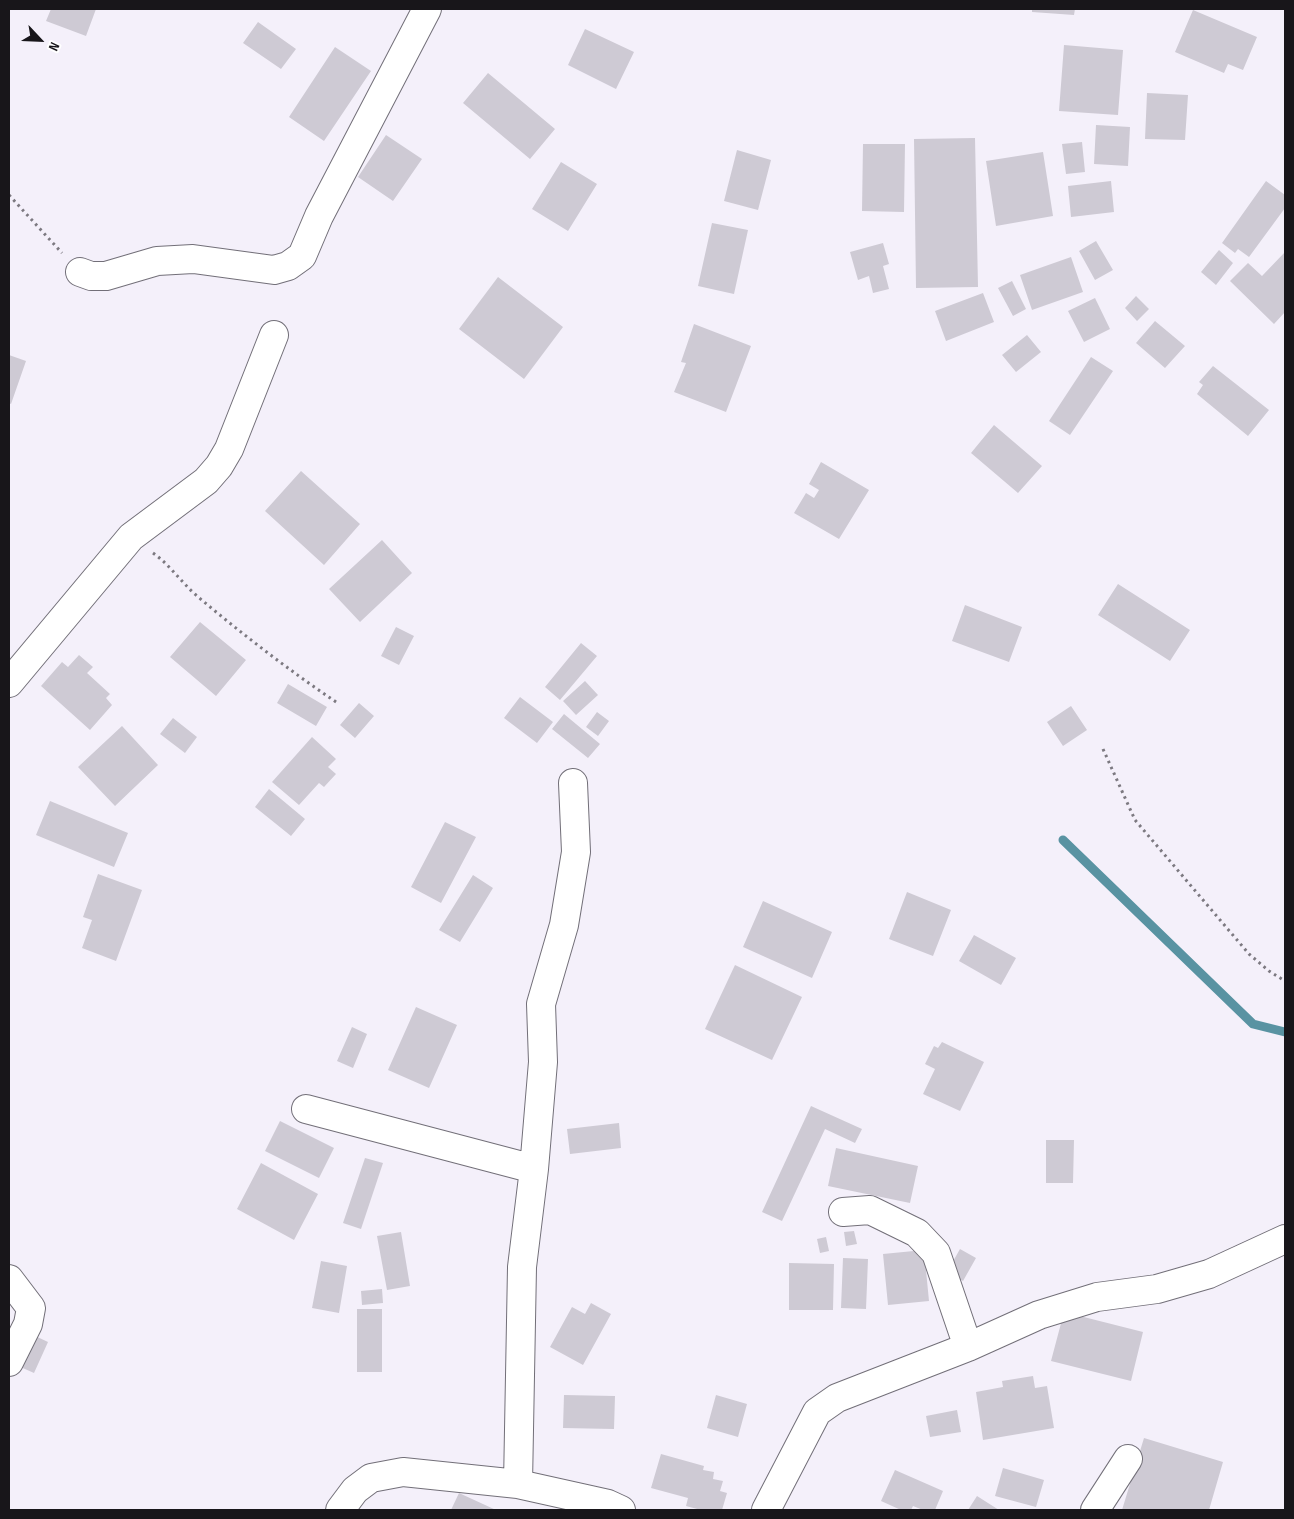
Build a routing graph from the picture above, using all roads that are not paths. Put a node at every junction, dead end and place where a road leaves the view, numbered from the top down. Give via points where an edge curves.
1 (427, 9) edge
2 (80, 272) road end
3 (274, 335) dead end
4 (9, 683) edge
5 (573, 783) dead end
6 (306, 1109) dead end
7 (534, 1169) junction
8 (843, 1212) dead end
9 (1285, 1239) edge
10 (9, 1279) edge
11 (968, 1347) junction
12 (9, 1362) edge
13 (1128, 1459) dead end
14 (518, 1484) junction
15 (340, 1510) edge
16 (621, 1510) edge
17 (766, 1510) edge
18 (1095, 1510) edge

1 - 2 street via 319,216 302,256 288,266 274,270 193,259 157,261 106,276
3 - 4 street via 229,449 218,466 206,481 131,537
5 - 7 street via 576,852 564,925 541,1004 543,1062
6 - 7 street
7 - 14 street via 522,1267
8 - 11 street via 870,1210 917,1232 936,1253
9 - 11 street via 1209,1274 1157,1289 1097,1297 1039,1315
10 - 12 street via 31,1308 28,1324
11 - 17 street via 837,1398 817,1412
13 - 18 street
14 - 15 street via 403,1472 379,1475 356,1490
14 - 16 street via 608,1504

